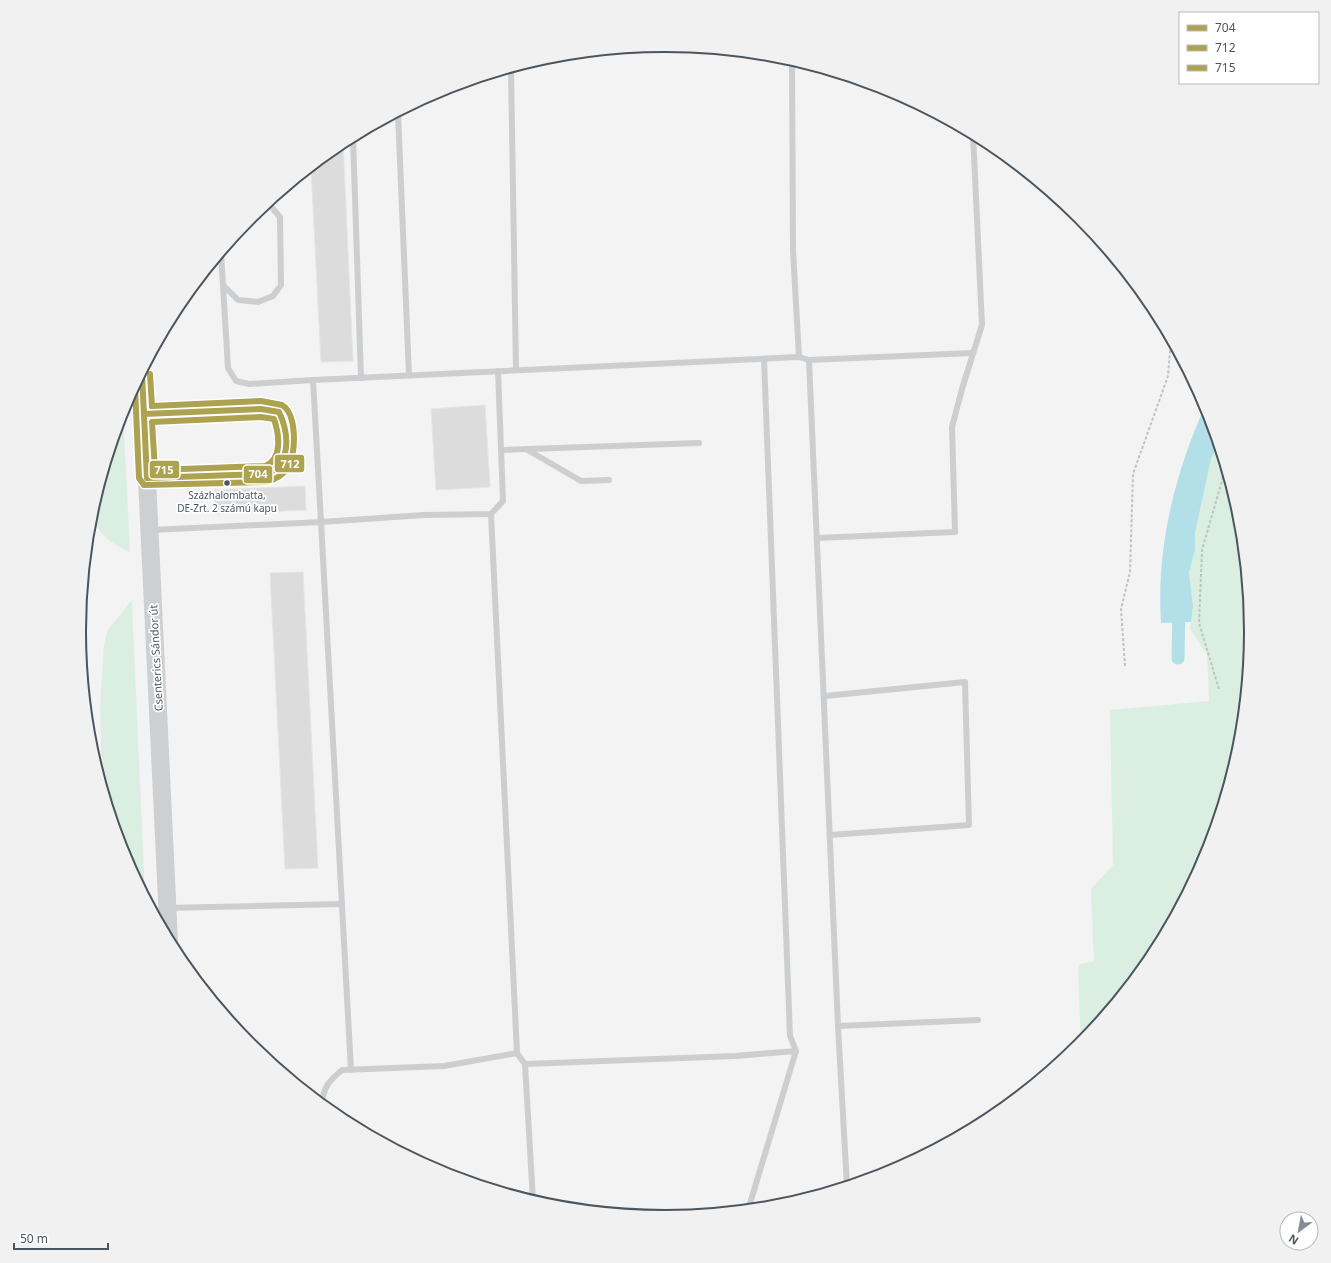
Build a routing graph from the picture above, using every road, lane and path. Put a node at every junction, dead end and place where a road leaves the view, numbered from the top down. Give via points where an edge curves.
1 (792, 66) edge
2 (511, 73) edge
3 (398, 118) edge
4 (973, 141) edge
5 (353, 144) edge
6 (271, 207) edge
7 (221, 260) edge
8 (223, 285) junction
9 (1170, 348) edge
10 (972, 353) junction
11 (799, 357) junction
12 (764, 359) junction
13 (809, 360) junction
14 (516, 370) junction
15 (498, 371) junction
16 (409, 375) junction
17 (361, 378) junction
18 (314, 380) junction
19 (142, 383) edge
20 (144, 414) junction
21 (699, 443) dead end
22 (526, 449) junction
23 (501, 450) junction
24 (1223, 476) edge
25 (147, 478) junction
26 (609, 480) dead end
27 (491, 514) junction
28 (321, 522) junction
29 (149, 530) junction
30 (817, 538) junction
31 (1125, 666) dead end
32 (1219, 689) dead end
33 (825, 696) junction
34 (830, 835) junction
35 (342, 904) junction
36 (168, 908) junction
37 (169, 929) edge
38 (978, 1020) dead end
39 (838, 1026) junction
40 (796, 1051) junction
41 (517, 1053) junction
42 (525, 1064) junction
43 (350, 1070) junction
44 (323, 1098) edge
45 (847, 1182) edge
46 (533, 1195) edge
47 (750, 1205) edge

1 - 11 lane via 793,250
2 - 14 lane
3 - 16 lane
4 - 10 lane via 982,325
5 - 17 lane
6 - 8 lane via 280,217 281,285 273,296 258,302 238,300
7 - 8 lane
8 - 18 lane via 228,368 236,381 249,384
9 - 31 path via 1168,376 1132,474 1130,572 1121,609
10 - 13 lane
10 - 30 lane via 952,427 955,532
11 - 12 lane
11 - 13 lane
12 - 14 lane
12 - 40 lane via 790,1036
13 - 30 lane
14 - 15 lane
15 - 16 lane
15 - 23 lane
16 - 17 lane
17 - 18 lane
18 - 28 lane
19 - 20 street, Csenterics Sándor út
20 - 25 street, Csenterics Sándor út
20 - 25 lane via 261,409 279,412 284,422 286,454 277,469 266,474
21 - 22 lane
22 - 23 lane
22 - 26 lane via 581,481
23 - 27 lane via 503,501
24 - 32 path via 1202,550 1199,623
25 - 29 street, Csenterics Sándor út
27 - 28 lane via 424,515
27 - 41 lane
28 - 29 lane
28 - 35 lane
29 - 36 street, Csenterics Sándor út
30 - 33 lane
33 - 34 lane
33 - 34 lane via 965,682 970,825
34 - 39 lane
35 - 36 lane
35 - 43 lane
36 - 37 street, Csenterics Sándor út
38 - 39 lane
39 - 45 lane
40 - 42 lane via 735,1056
40 - 47 lane
41 - 42 lane
41 - 43 lane via 444,1066
42 - 46 lane
43 - 44 lane via 342,1070 334,1077 323,1091

